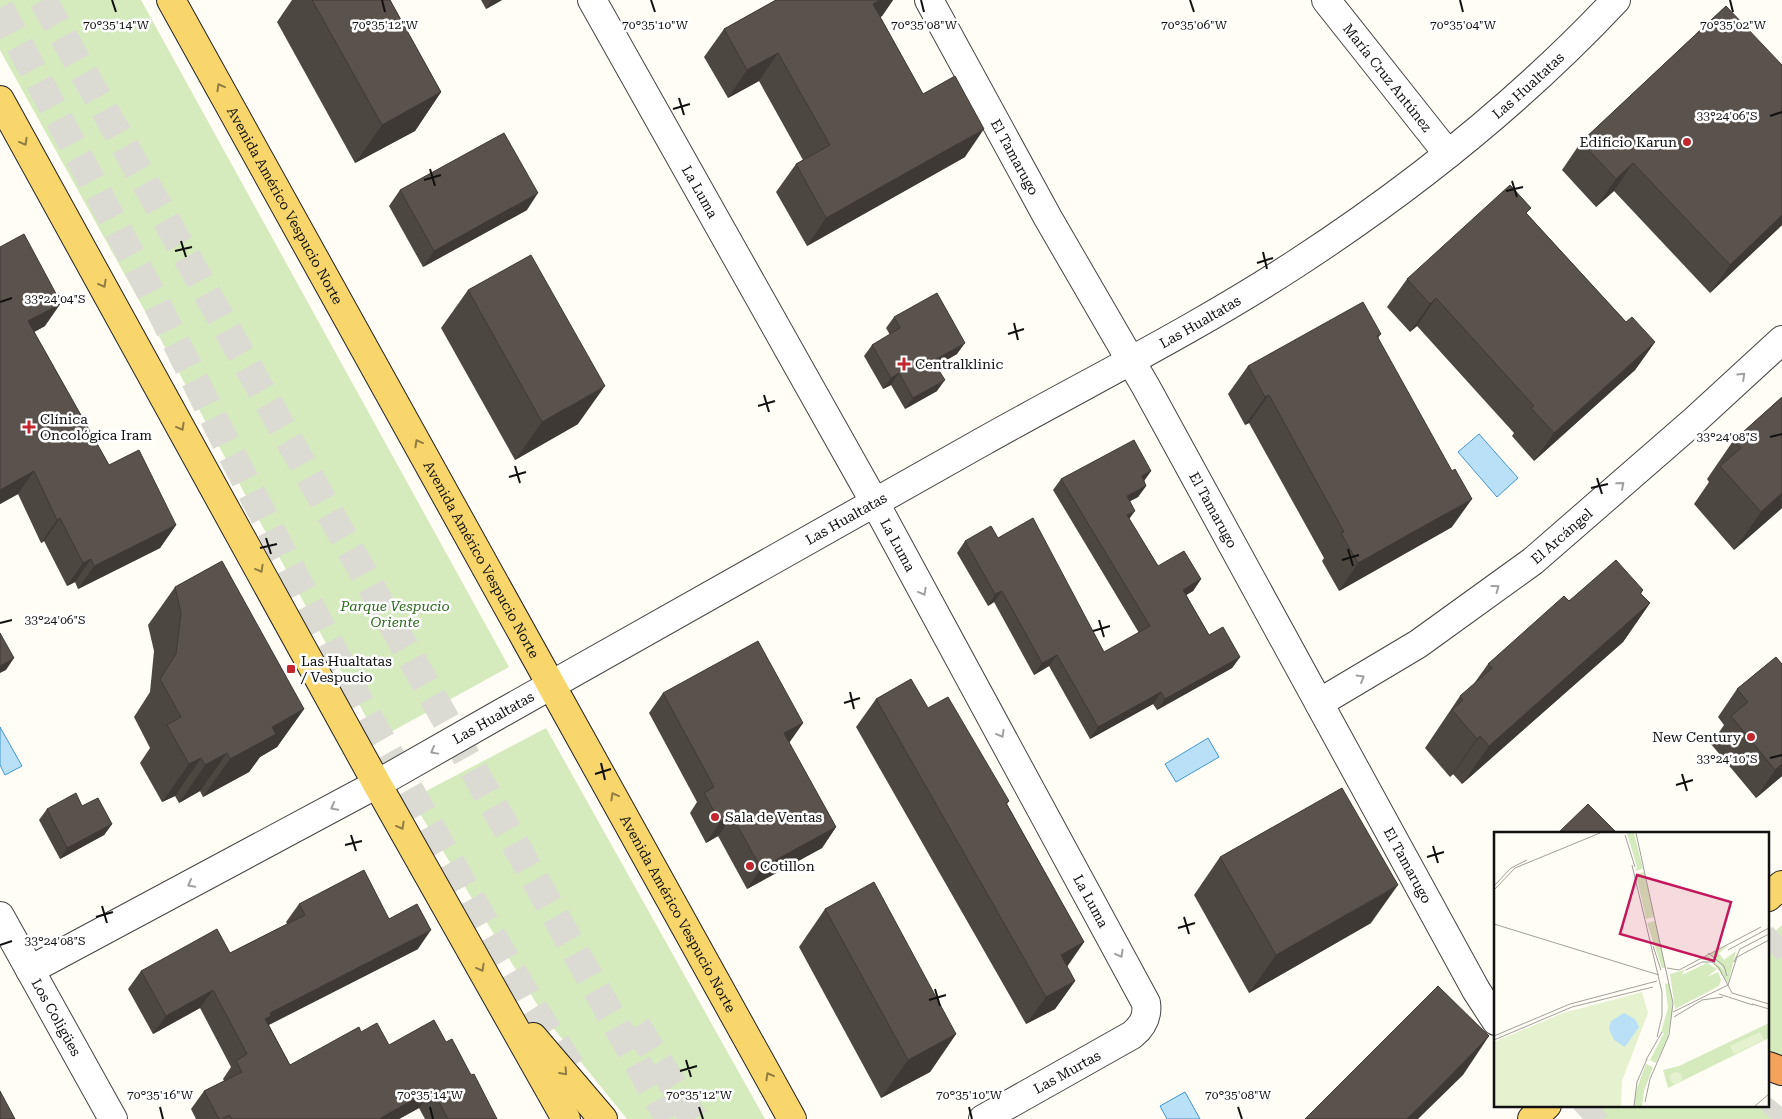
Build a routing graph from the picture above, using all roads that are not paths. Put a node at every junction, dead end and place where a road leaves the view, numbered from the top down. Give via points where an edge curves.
1 (172, 0) edge
2 (592, 0) edge
3 (929, 0) edge
4 (1326, 0) edge
5 (1616, 0) edge
6 (0, 100) edge
7 (1448, 154) junction
8 (1782, 340) edge
9 (1130, 360) junction
10 (875, 503) junction
11 (553, 684) junction
12 (1319, 703) junction
13 (377, 784) junction
14 (1782, 885) edge
15 (1770, 895) edge
16 (0, 916) edge
17 (30, 970) junction
18 (497, 996) junction
19 (1146, 1018) joint
20 (1494, 1018) edge
21 (1770, 1067) edge
22 (1782, 1071) edge
23 (1546, 1106) edge
24 (1556, 1106) edge
25 (113, 1119) edge
26 (566, 1119) edge
27 (603, 1119) edge
28 (792, 1119) edge
29 (983, 1119) edge
30 (1532, 1119) edge
31 (1548, 1119) edge

11 -> 1 main road, Avenida Américo Vespucio Norte
2 - 10 street, La Luma
3 - 9 street, El Tamarugo
4 - 7 street, María Cruz Antúnez
5 - 7 street, Las Hualtatas via 1554,61
6 -> 13 main road
7 - 9 street, Las Hualtatas via 1375,210 1296,264
12 -> 8 street, El Arcángel via 1418,644 1533,561
9 - 10 street, Las Hualtatas
9 - 12 street, El Tamarugo
10 - 11 street, Las Hualtatas
10 -> 19 street, La Luma via 1143,996
11 -> 13 street, Las Hualtatas
28 -> 11 main road, Avenida Américo Vespucio Norte
12 - 20 street, El Tamarugo
13 -> 17 street, Las Hualtatas
13 -> 18 main road
14 - 15 main road
16 - 17 street, Los Coligües
17 - 25 street, Los Coligües
18 - 26 main road
18 -> 27 main road
19 - 29 street, Las Murtas via 1132,1035
21 - 22 highway
23 - 30 main road
24 - 31 main road

